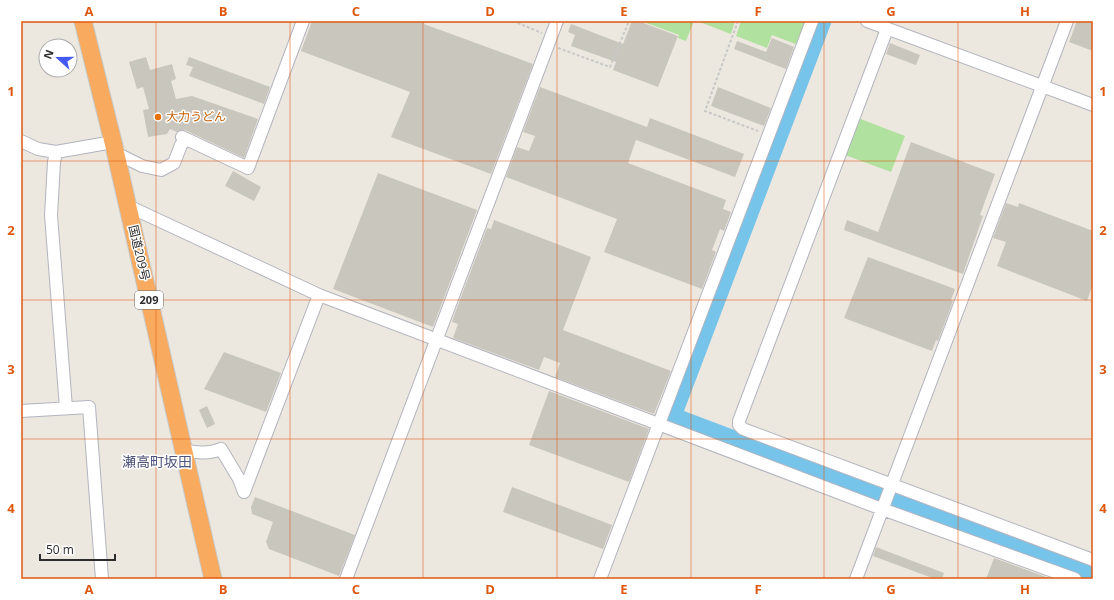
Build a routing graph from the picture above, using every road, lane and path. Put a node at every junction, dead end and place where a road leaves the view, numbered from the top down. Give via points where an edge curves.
1 (83, 21) edge
2 (303, 21) edge
3 (513, 21) edge
4 (557, 21) edge
5 (629, 21) edge
6 (738, 21) edge
7 (812, 21) edge
8 (867, 21) edge
9 (1067, 21) edge
10 (887, 29) junction
11 (549, 40) junction
12 (1042, 86) junction
13 (1093, 105) edge
14 (769, 135) junction
15 (21, 141) edge
16 (115, 148) junction
17 (56, 152) junction
18 (128, 206) junction
19 (319, 295) junction
20 (436, 339) junction
21 (66, 408) junction
22 (21, 411) edge
23 (659, 424) junction
24 (184, 450) junction
25 (892, 485) junction
26 (882, 509) junction
27 (1093, 560) edge
28 (102, 579) edge
29 (213, 579) edge
30 (346, 579) edge
31 (600, 579) edge
32 (856, 579) edge
33 (1075, 579) edge

1 - 16 highway, 国道209号 / 209
2 - 16 street via 248,168 184,138 174,163 161,170 142,166
3 - 11 path
4 - 11 street
5 - 11 path via 610,67
6 - 14 path via 705,111
7 - 14 street
8 - 10 street
9 - 12 street
10 - 12 street
10 - 25 street via 739,425 743,429
11 - 20 street
12 - 13 street
12 - 25 street
14 - 23 street
15 - 17 street via 38,149
16 - 17 street
16 - 18 highway, 国道209号 / 209
17 - 21 street via 51,214
18 - 19 street
18 - 24 highway, 国道209号 / 209
19 - 20 street
19 - 24 street via 244,492 221,449 214,452
20 - 23 street
20 - 30 street
21 - 22 street
21 - 28 street via 89,407
23 - 26 street
23 - 31 street
24 - 29 highway, 国道209号 / 209
25 - 26 street
25 - 27 street
26 - 32 street
26 - 33 street

